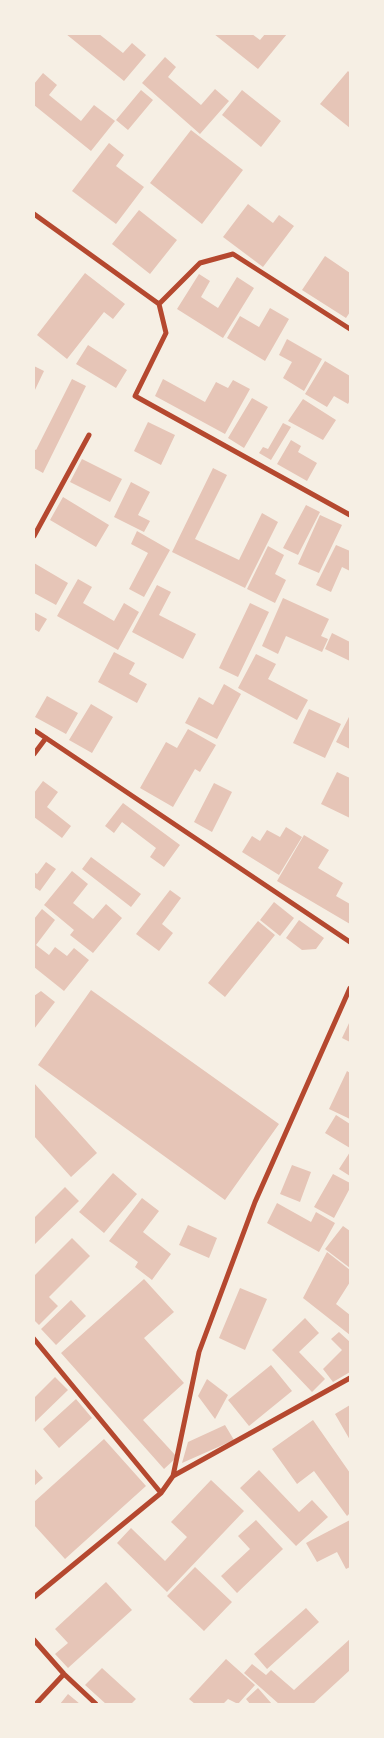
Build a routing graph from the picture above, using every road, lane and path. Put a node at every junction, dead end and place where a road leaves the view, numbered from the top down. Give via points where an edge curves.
1 (34, 214) edge
2 (159, 304) junction
3 (350, 329) edge
4 (88, 435) dead end
5 (350, 515) edge
6 (34, 536) edge
7 (34, 730) edge
8 (46, 738) junction
9 (34, 754) edge
10 (350, 942) edge
11 (350, 988) edge
12 (34, 1339) edge
13 (350, 1378) edge
14 (173, 1476) junction
15 (161, 1493) junction
16 (34, 1597) edge
17 (34, 1640) edge
18 (64, 1674) junction
19 (36, 1704) edge
20 (96, 1704) edge

1 - 2 street
2 - 3 street via 200,263 233,254
2 - 5 street via 166,333 135,396
4 - 6 street
7 - 8 street
8 - 9 street
8 - 10 street
11 - 14 street via 255,1202 199,1352
12 - 15 street
13 - 14 street
14 - 15 street
15 - 16 street
17 - 18 street
18 - 19 street
18 - 20 street

